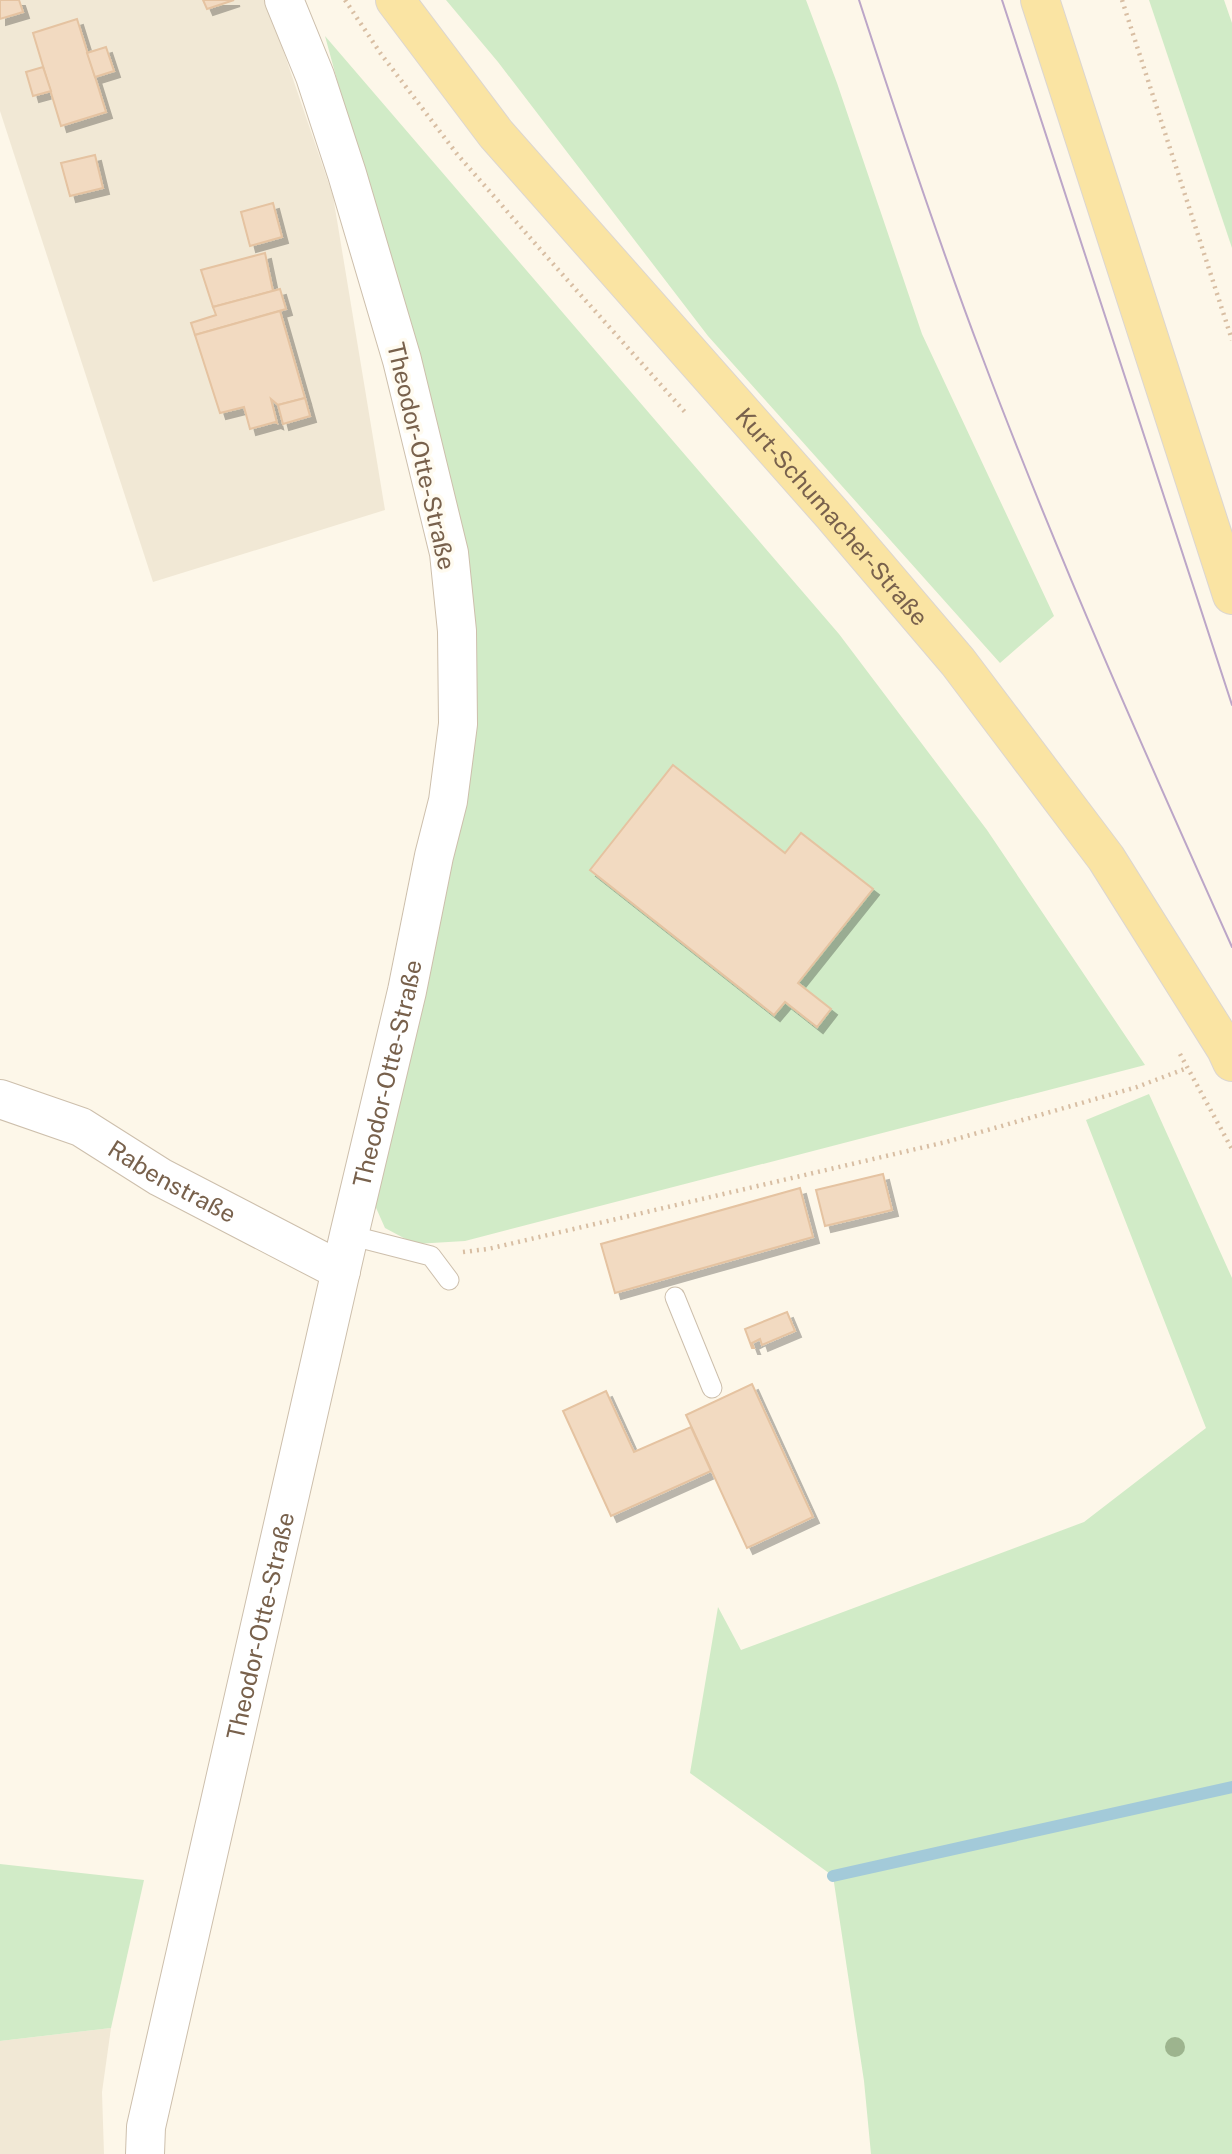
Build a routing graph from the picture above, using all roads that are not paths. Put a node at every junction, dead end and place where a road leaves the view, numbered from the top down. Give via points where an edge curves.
1 (284, 0) edge
2 (395, 0) edge
3 (1040, 0) edge
4 (1232, 595) edge
5 (1232, 1062) edge
6 (0, 1099) edge
7 (349, 1235) junction
8 (341, 1271) junction
9 (449, 1280) dead end
10 (675, 1297) dead end
11 (712, 1388) dead end
12 (145, 2154) edge

1 - 7 street, Theodor-Otte-Straße via 315,76 402,360 449,553 457,631 458,724 448,801
2 - 5 main road, Kurt-Schumacher-Straße via 496,134 958,662 1106,858
3 - 4 main road
6 - 8 street, Rabenstraße via 81,1127 160,1177
7 - 8 street, Theodor-Otte-Straße
7 - 9 lane via 431,1256
8 - 12 street, Theodor-Otte-Straße via 146,2127
10 - 11 lane

